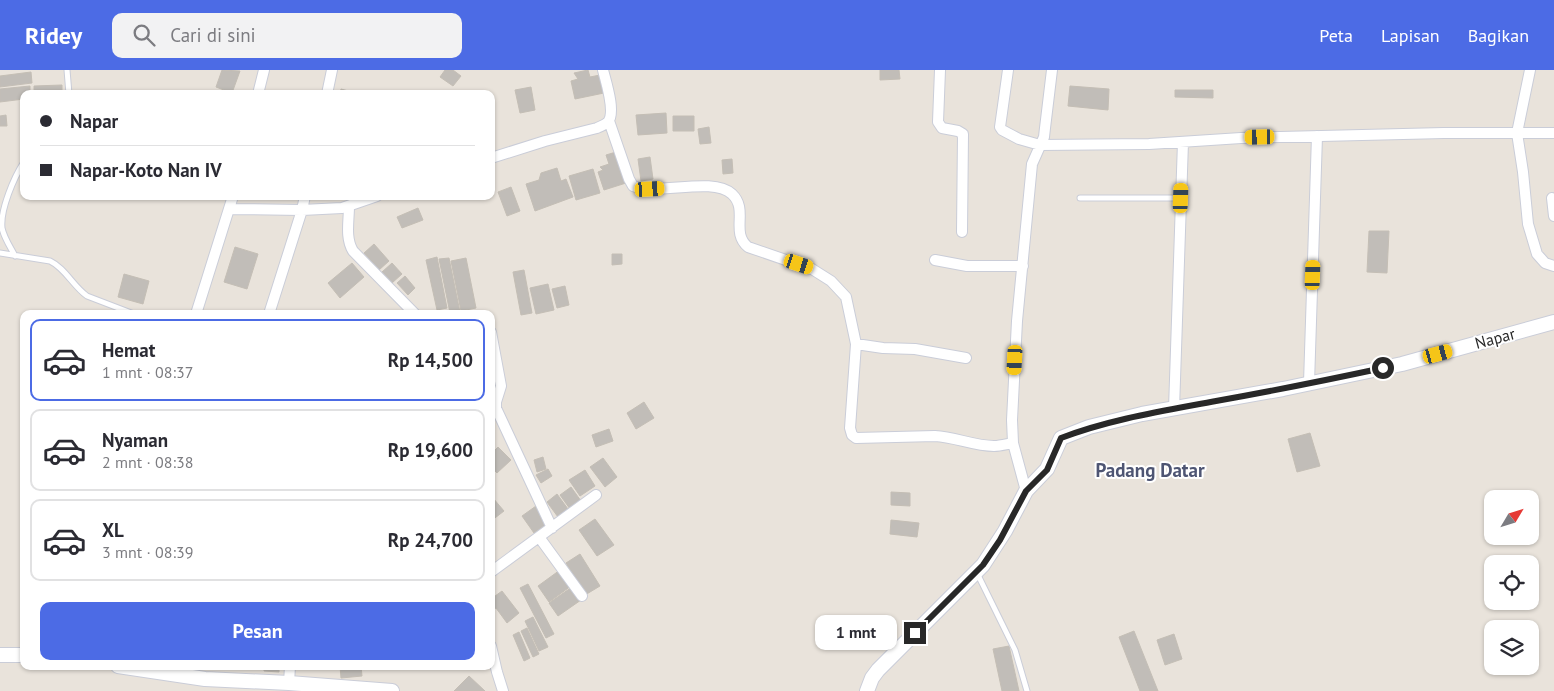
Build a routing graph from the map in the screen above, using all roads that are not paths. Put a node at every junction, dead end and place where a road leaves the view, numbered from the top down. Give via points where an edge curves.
1 (67, 70) edge
2 (264, 70) edge
3 (332, 70) edge
4 (603, 70) edge
5 (940, 70) edge
6 (1008, 70) edge
7 (1052, 70) edge
8 (1530, 70) edge
9 (69, 90) edge
10 (259, 90) edge
11 (328, 90) edge
12 (609, 121) junction
13 (1517, 133) junction
14 (1554, 133) edge
15 (1317, 136) junction
16 (1183, 142) junction
17 (1040, 145) junction
18 (495, 157) edge
19 (20, 170) edge
20 (1080, 198) dead end
21 (1181, 198) junction
22 (1552, 198) dead end
23 (232, 200) edge
24 (304, 200) edge
25 (366, 200) edge
26 (349, 206) junction
27 (230, 209) junction
28 (302, 210) junction
29 (1554, 216) edge
30 (962, 232) dead end
31 (0, 253) edge
32 (16, 256) junction
33 (935, 260) dead end
34 (1023, 266) junction
35 (1554, 266) edge
36 (123, 310) edge
37 (197, 310) edge
38 (270, 310) edge
39 (411, 310) edge
40 (1554, 322) edge
41 (856, 344) junction
42 (495, 354) edge
43 (966, 358) dead end
44 (1309, 383) junction
45 (1174, 409) junction
46 (1013, 443) junction
47 (1026, 491) junction
48 (596, 496) dead end
49 (552, 528) junction
50 (540, 537) junction
51 (495, 569) edge
52 (976, 573) junction
53 (582, 596) dead end
54 (0, 655) edge
55 (20, 655) edge
56 (495, 663) edge
57 (145, 670) edge
58 (290, 670) edge
59 (289, 684) junction
60 (304, 688) edge
61 (392, 691) edge
62 (504, 691) edge
63 (867, 691) edge
64 (1027, 691) edge

1 - 9 lane
2 - 10 street
3 - 11 street
4 - 12 street via 612,108
5 - 30 street via 938,122 942,128 963,134
6 - 17 street via 1000,127 1019,139
7 - 17 street via 1046,128
8 - 13 street
12 - 18 street via 597,128
12 - 41 street via 633,186 729,191 740,208 741,241 748,247 812,268 830,281 846,297
13 - 14 street
13 - 15 street
13 - 35 street via 1528,224 1537,254 1541,260
15 - 16 street
15 - 44 street
16 - 17 street
16 - 21 street
17 - 34 street via 1032,164
19 - 32 lane via 6,200 2,218 4,235
20 - 21 lane
21 - 45 street
22 - 29 street
23 - 27 street
24 - 28 street
25 - 26 street
26 - 28 street
26 - 39 street via 348,238 353,251
27 - 28 street
27 - 37 street
28 - 38 street
31 - 32 lane
32 - 36 lane via 50,260 86,296
33 - 34 street via 967,266
34 - 46 street via 1017,321
40 - 44 street, Napar via 1402,364
41 - 43 street
41 - 46 street via 850,428 856,438 946,436 976,445
42 - 49 street via 501,386 496,408
44 - 45 street, Napar
45 - 47 street, Napar via 1089,427 1061,438 1047,470
46 - 47 street
47 - 52 street via 995,549
48 - 49 street
49 - 50 street
50 - 51 street
50 - 53 street
52 - 63 street via 878,670
52 - 64 lane via 1015,650
54 - 55 street
56 - 62 street
57 - 59 street via 205,679
58 - 59 street
59 - 60 street
60 - 61 street

